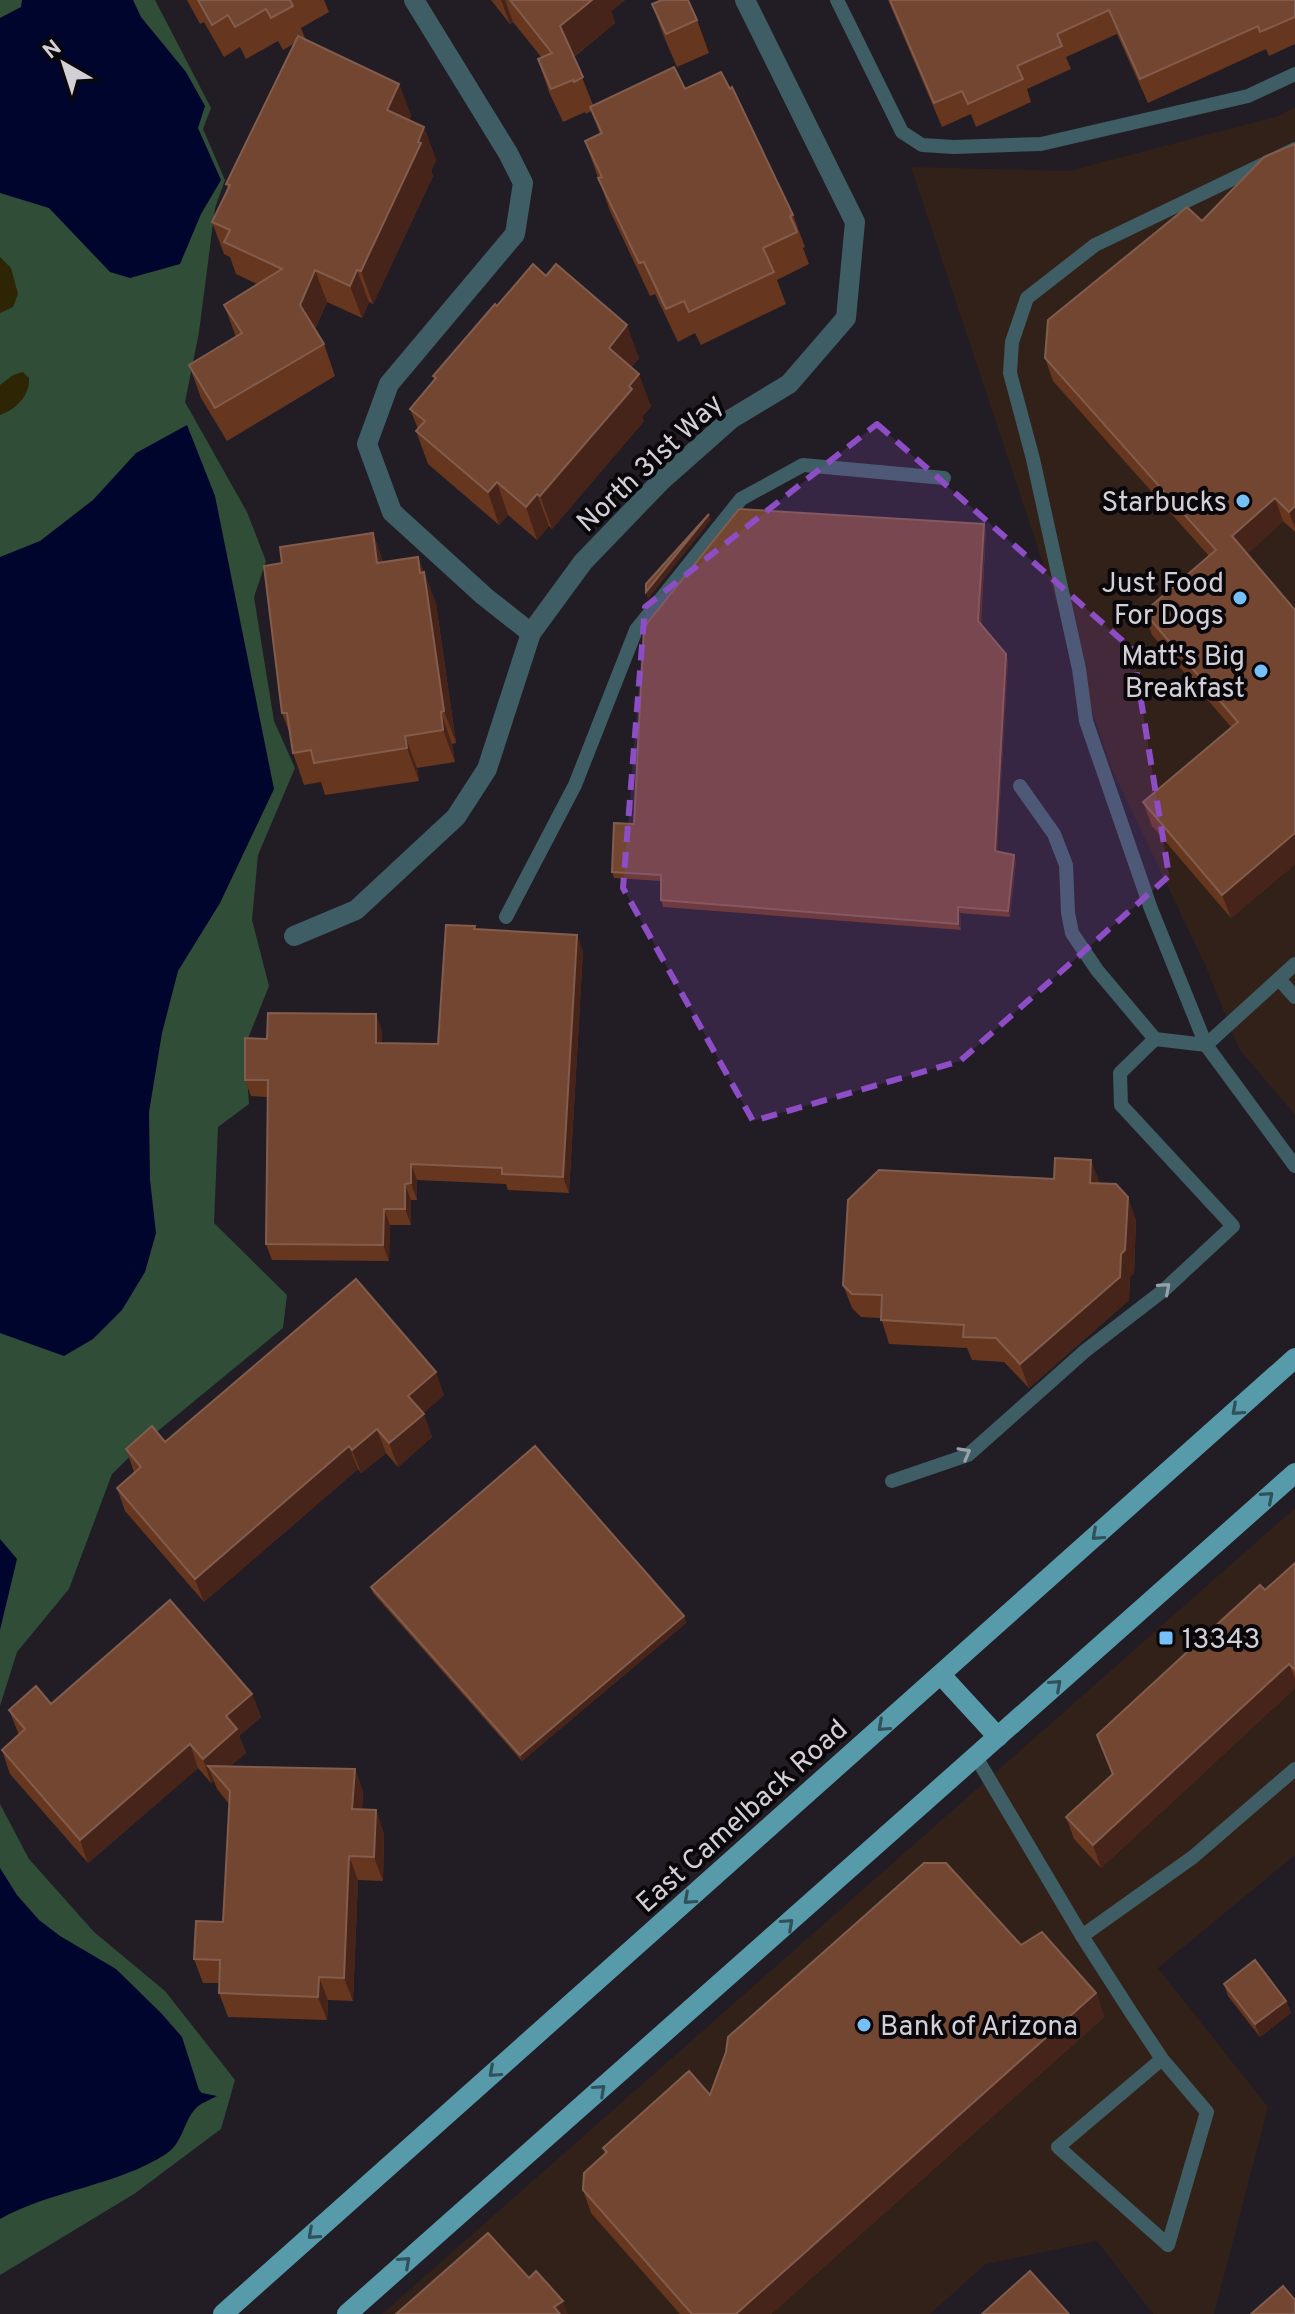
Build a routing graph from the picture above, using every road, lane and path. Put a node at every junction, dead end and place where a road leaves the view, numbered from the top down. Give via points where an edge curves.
1 (414, 0) edge
2 (745, 0) edge
3 (837, 0) edge
4 (1295, 74) edge
5 (1295, 149) edge
6 (944, 478) dead end
7 (531, 633) junction
8 (1020, 786) dead end
9 (506, 917) dead end
10 (294, 936) dead end
11 (1295, 964) edge
12 (1279, 979) junction
13 (1295, 997) edge
14 (1155, 1039) junction
15 (1206, 1045) junction
16 (1295, 1166) edge
17 (1295, 1358) edge
18 (1295, 1473) edge
19 (892, 1481) dead end
20 (941, 1675) junction
21 (998, 1737) junction
22 (976, 1757) junction
23 (1295, 1769) edge
24 (1082, 1936) junction
25 (1162, 2059) junction
26 (223, 2314) edge
27 (347, 2314) edge

1 - 7 street via 523,183 515,234 389,384 367,444 392,512
2 - 7 street, North 31st Way via 855,222 846,318 789,384 731,419 661,481 583,562
3 - 4 lane via 902,132 922,145 1041,144 1248,96
5 - 15 lane via 1095,245 1027,298 1012,342 1010,373 1076,654 1086,721 1151,909
6 - 9 lane via 803,465 741,499 636,630 575,785
7 - 10 street, North 31st Way via 487,769 456,817 356,910
8 - 14 lane via 1054,834 1066,865 1072,933
11 - 12 lane
12 - 13 lane
12 - 15 lane
14 - 15 lane
19 -> 14 lane via 968,1455 1233,1226 1121,1105 1120,1073
15 - 16 lane
17 -> 20 main road, East Camelback Road
21 -> 18 main road
20 - 21 main road
20 -> 26 main road, East Camelback Road
21 - 22 main road
22 - 24 lane
27 -> 22 main road
23 - 24 lane via 1193,1857
24 - 25 lane
25 - 25 lane via 1207,2112 1168,2245 1058,2147

